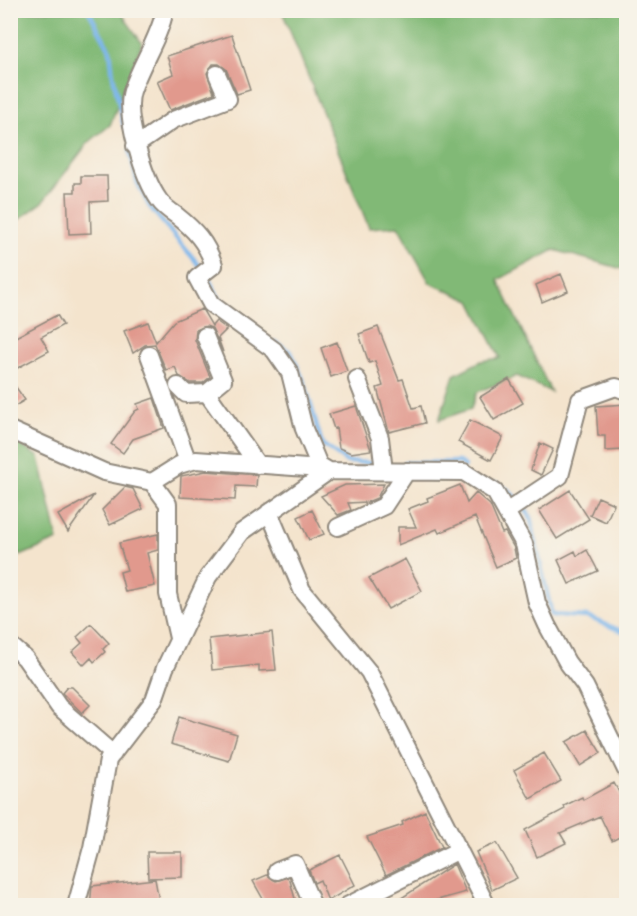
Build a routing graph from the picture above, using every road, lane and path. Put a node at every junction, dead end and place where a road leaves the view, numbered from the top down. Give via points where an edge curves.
1 (165, 10) edge
2 (217, 74) dead end
3 (135, 146) junction
4 (205, 336) dead end
5 (149, 355) dead end
6 (357, 379) dead end
7 (178, 386) dead end
8 (627, 391) edge
9 (207, 393) junction
10 (10, 430) edge
11 (188, 462) junction
12 (258, 465) junction
13 (324, 468) junction
14 (384, 470) junction
15 (407, 471) junction
16 (152, 482) junction
17 (508, 510) junction
18 (269, 512) junction
19 (338, 527) dead end
20 (178, 638) junction
21 (10, 645) edge
22 (112, 754) junction
23 (627, 770) edge
24 (459, 850) junction
25 (277, 870) dead end
26 (76, 906) edge
27 (313, 906) edge
28 (346, 906) edge
29 (488, 906) edge

1 - 3 street via 131,94
2 - 3 street via 228,99 173,120
3 - 13 street via 147,181 160,202 195,230 208,249 214,265 197,278 211,304 274,350 290,373 304,429
4 - 9 street via 223,380
5 - 11 street
6 - 14 street via 381,438
7 - 9 street via 186,394
8 - 17 street via 616,387 580,400 560,476
9 - 12 street
10 - 16 street via 104,472
11 - 12 street
11 - 16 street
12 - 13 street
13 - 14 street
13 - 18 street
14 - 15 street
15 - 17 street via 464,471 495,492
15 - 19 street via 384,506
16 - 20 street via 168,504 168,594
17 - 23 street via 525,544 537,603 547,626 585,686
18 - 20 street via 242,532 208,577
18 - 24 street via 302,590 369,672
20 - 22 street via 154,699
21 - 22 street via 25,658 59,707
22 - 26 street
24 - 28 street
24 - 29 street
25 - 27 street via 295,864

